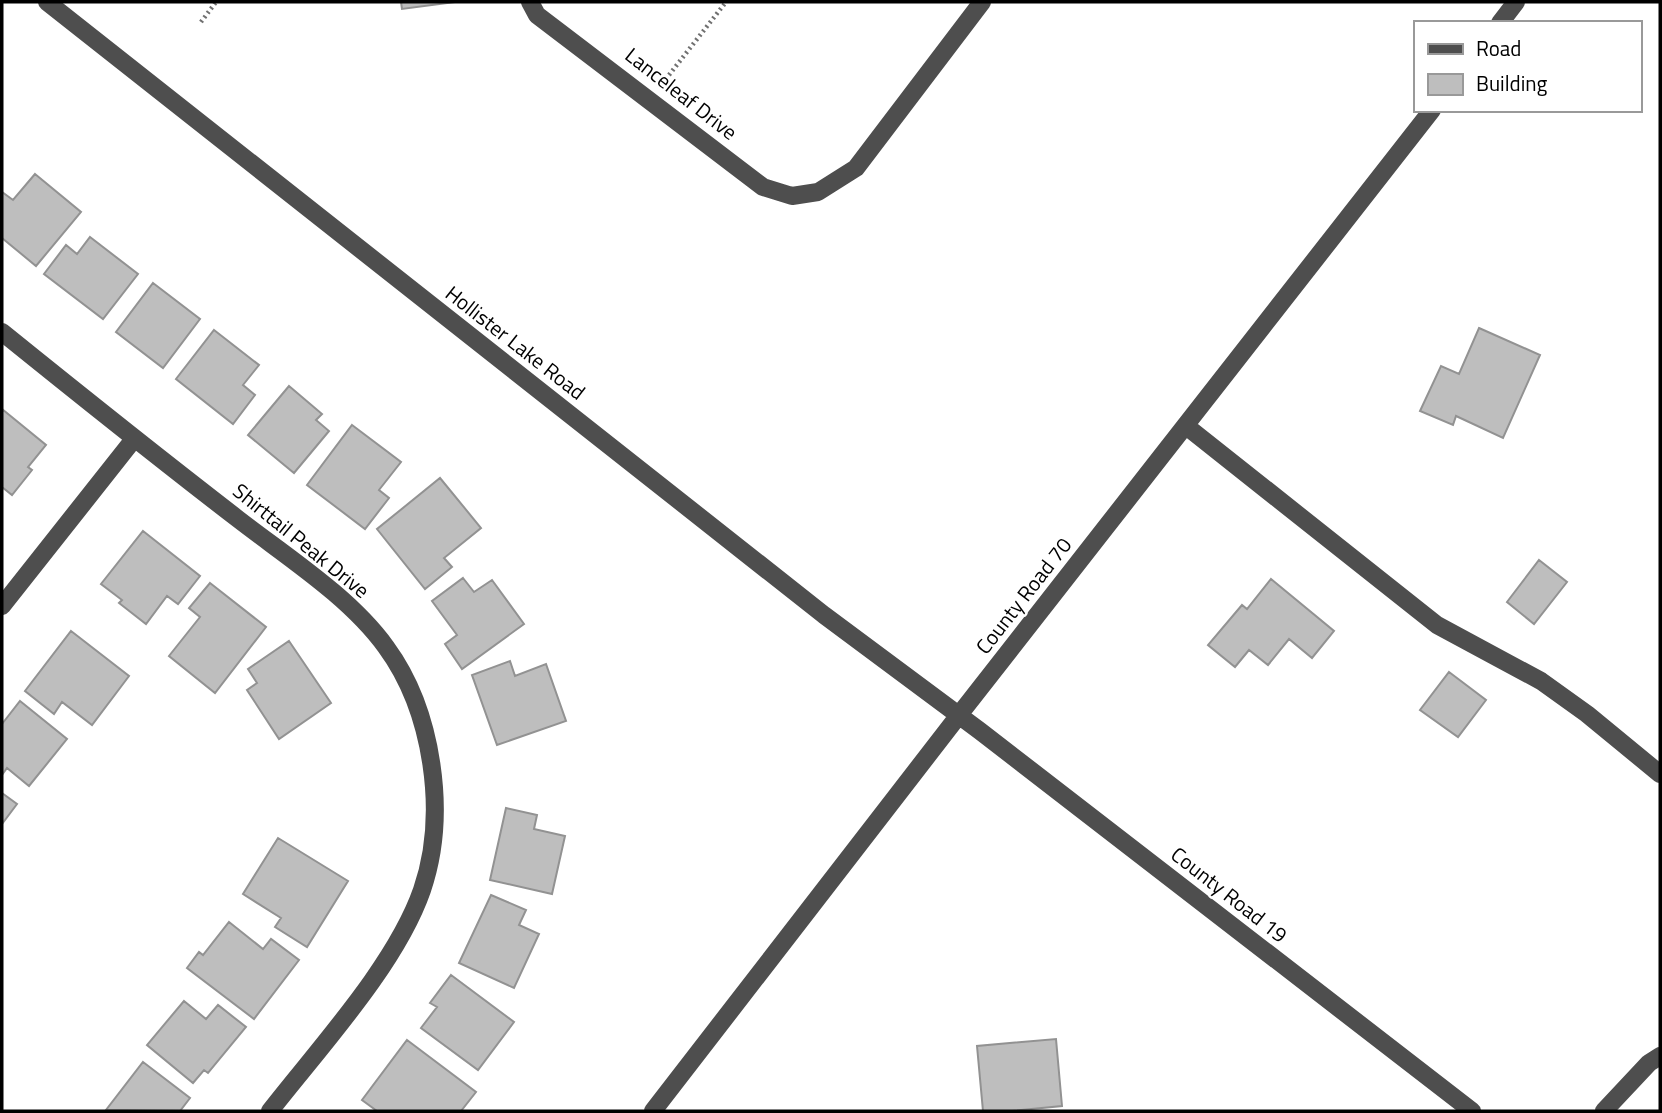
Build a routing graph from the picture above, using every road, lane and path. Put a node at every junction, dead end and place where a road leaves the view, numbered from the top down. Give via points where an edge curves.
1 (47, 2) edge
2 (216, 2) edge
3 (530, 2) edge
4 (726, 2) edge
5 (982, 2) edge
6 (1516, 2) edge
7 (1502, 21) edge
8 (201, 22) dead end
9 (669, 75) dead end
10 (1430, 112) edge
11 (2, 332) edge
12 (1186, 426) junction
13 (134, 439) junction
14 (2, 606) edge
15 (959, 715) junction
16 (1660, 774) edge
17 (1660, 1056) edge
18 (270, 1111) edge
19 (653, 1111) edge
20 (1472, 1111) edge
21 (1604, 1111) edge

1 - 15 street, Hollister Lake Road via 824,615
2 - 8 path
3 - 5 street, Lanceleaf Drive via 537,15 763,187 792,195 818,192 856,167
4 - 9 path
6 - 7 street
10 - 12 street, County Road 70
11 - 13 street, Shirttail Peak Drive
12 - 15 street, County Road 70
12 - 16 street via 1437,625 1541,681
13 - 14 street
13 - 18 street, Shirttail Peak Drive via 343,600 386,647 415,699 427,737 433,836 422,890 397,944
15 - 19 street, County Road 70
15 - 20 street, County Road 19
17 - 21 street

